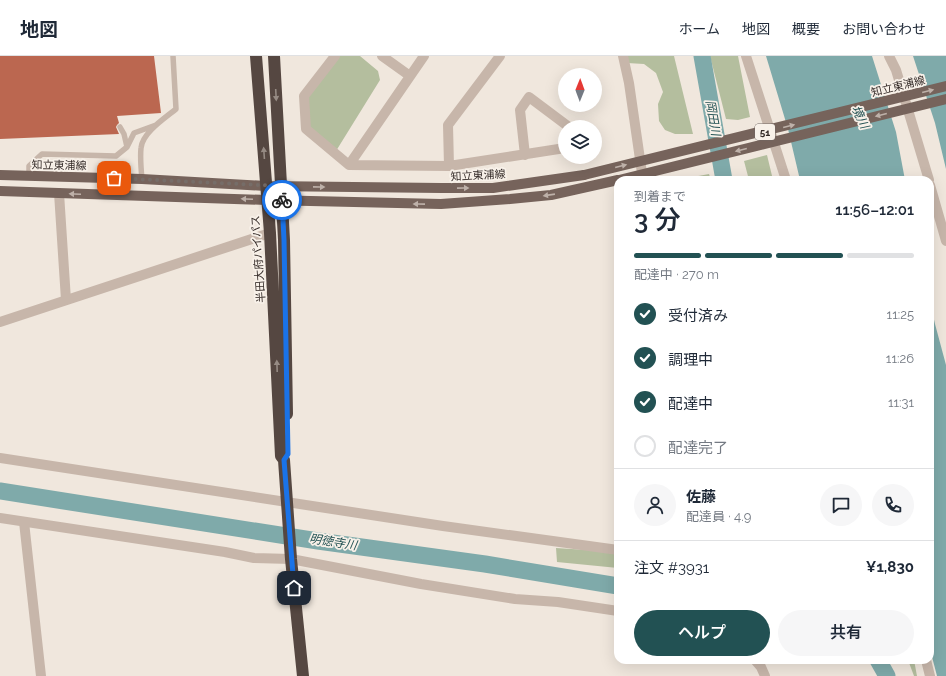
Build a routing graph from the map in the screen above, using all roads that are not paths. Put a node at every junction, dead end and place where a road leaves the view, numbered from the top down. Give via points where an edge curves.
1 (173, 56) edge
2 (256, 56) edge
3 (274, 56) edge
4 (334, 56) edge
5 (382, 56) edge
6 (424, 56) edge
7 (500, 56) edge
8 (623, 56) edge
9 (746, 56) edge
10 (889, 56) edge
11 (410, 76) junction
12 (946, 86) edge
13 (946, 99) edge
14 (560, 120) edge
15 (156, 125) junction
16 (120, 127) dead end
17 (127, 147) junction
18 (558, 149) edge
19 (525, 155) junction
20 (350, 165) junction
21 (449, 166) junction
22 (0, 175) edge
23 (29, 176) junction
24 (635, 176) edge
25 (642, 176) edge
26 (785, 176) edge
27 (927, 176) edge
28 (142, 179) junction
29 (614, 181) edge
30 (266, 186) junction
31 (281, 186) junction
32 (0, 191) edge
33 (59, 193) junction
34 (934, 199) edge
35 (267, 200) junction
36 (282, 200) junction
37 (270, 233) junction
38 (946, 241) edge
39 (66, 300) junction
40 (0, 322) edge
41 (0, 458) edge
42 (284, 460) junction
43 (287, 502) junction
44 (0, 518) edge
45 (24, 522) junction
46 (614, 550) edge
47 (291, 554) junction
48 (614, 610) edge
49 (758, 664) edge
50 (927, 664) edge
51 (41, 676) edge
52 (303, 676) edge
53 (765, 676) edge
54 (930, 676) edge

1 - 15 lane via 176,109
30 -> 2 highway, 半田大府パイパス
3 -> 31 highway, 半田大府パイパス
4 - 20 street via 304,96 306,129
5 - 11 street
6 - 11 street
7 - 21 street via 448,125
8 - 25 street
9 - 26 street
10 - 27 street via 896,70
11 - 20 street
31 -> 12 main road, 知立東浦線 / 51, bridge via 493,188 584,175
13 -> 24 main road, 51, bridge
14 - 19 street via 529,97 520,110
15 - 17 lane via 134,133
15 - 28 lane via 140,146
16 - 17 lane
17 - 23 lane via 116,156 42,154 30,166
18 - 19 street
19 - 21 street
20 - 21 street
22 - 23 main road, 知立東浦線 / 51
23 - 28 main road, 知立東浦線 / 51
28 - 30 main road, 知立東浦線 / 51
29 -> 36 main road, 51 via 530,197 441,204
30 - 31 main road, 知立東浦線 / 51
30 - 35 highway, 半田大府パイパス
31 - 36 highway, 半田大府パイパス
32 - 33 main road, 51
35 -> 33 main road, 51
33 - 39 street
34 - 38 street
35 - 36 main road, 51
35 - 37 highway, 半田大府パイパス
36 - 42 highway, 半田大府パイパス via 288,454
37 - 39 street
42 -> 37 highway, 半田大府パイパス via 281,456
39 - 40 street
41 - 43 street
42 - 43 highway, 半田大府パイパス
43 - 46 street via 496,535
43 - 47 highway, 半田大府パイパス
44 - 45 street
45 - 47 street via 254,558
45 - 51 street
47 - 48 street via 421,584 507,598
47 - 52 highway, 半田大府パイパス
49 - 53 street
50 - 54 street

